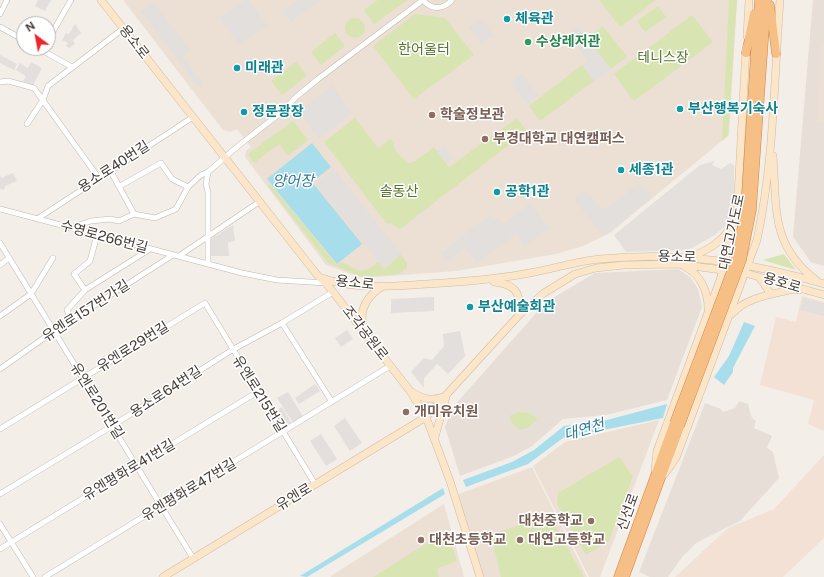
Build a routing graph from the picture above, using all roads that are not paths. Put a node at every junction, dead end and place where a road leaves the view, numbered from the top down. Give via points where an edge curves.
1 (7, 0) edge
2 (71, 0) edge
3 (101, 0) edge
4 (423, 0) edge
5 (452, 0) edge
6 (749, 0) edge
7 (758, 0) edge
8 (768, 0) edge
9 (780, 0) edge
10 (0, 14) edge
11 (56, 26) edge
12 (0, 27) edge
13 (124, 28) junction
14 (16, 36) edge
15 (746, 53) junction
16 (759, 54) junction
17 (776, 54) junction
18 (53, 56) edge
19 (72, 67) junction
20 (0, 82) edge
21 (43, 100) junction
22 (193, 116) junction
23 (27, 124) dead end
24 (772, 141) junction
25 (226, 158) junction
26 (110, 170) junction
27 (208, 172) junction
28 (98, 178) junction
29 (120, 186) junction
30 (188, 187) junction
31 (259, 202) junction
32 (0, 209) edge
33 (134, 214) junction
34 (737, 214) junction
35 (37, 219) junction
36 (70, 228) junction
37 (97, 235) junction
38 (208, 236) junction
39 (0, 243) edge
40 (150, 249) junction
41 (176, 256) junction
42 (685, 257) junction
43 (9, 258) junction
44 (53, 258) dead end
45 (725, 261) junction
46 (0, 264) edge
47 (208, 264) junction
48 (677, 264) junction
49 (745, 264) junction
50 (723, 269) junction
51 (742, 272) junction
52 (318, 276) junction
53 (758, 276) junction
54 (487, 281) junction
55 (326, 283) junction
56 (822, 283) edge
57 (383, 286) junction
58 (85, 290) junction
59 (333, 292) junction
60 (812, 292) junction
61 (31, 294) junction
62 (771, 294) junction
63 (824, 295) edge
64 (205, 303) joint
65 (708, 311) junction
66 (520, 313) junction
67 (0, 316) edge
68 (728, 319) junction
69 (71, 320) junction
70 (282, 323) junction
71 (54, 331) junction
72 (365, 333) junction
73 (232, 350) junction
74 (390, 366) junction
75 (0, 369) edge
76 (83, 378) junction
77 (259, 391) junction
78 (410, 391) junction
79 (447, 395) junction
80 (332, 402) junction
81 (426, 417) junction
82 (112, 426) junction
83 (0, 429) edge
84 (283, 432) junction
85 (435, 437) junction
86 (137, 466) junction
87 (658, 479) junction
88 (315, 484) junction
89 (0, 494) edge
90 (161, 506) junction
91 (0, 524) edge
92 (11, 542) junction
93 (0, 549) edge
94 (193, 558) junction
95 (33, 577) edge
96 (46, 577) edge
97 (163, 577) edge
98 (480, 577) edge
99 (618, 577) edge
100 (625, 577) edge

1 - 10 street
2 - 11 street
3 - 13 main road, 용소로
4 - 5 street via 431,7 438,8
4 - 25 street via 296,97 283,111
6 - 15 main road
7 - 15 highway
7 - 16 highway, 대연고가도로
8 - 16 highway, 대연고가도로
8 - 17 highway
9 - 17 main road
12 - 14 street
13 - 19 street
13 - 22 main road, 용소로
15 - 34 main road
16 - 87 highway, 대연고가도로, bridge via 745,209 736,258
17 - 24 main road
18 - 19 street
19 - 21 street via 48,86
20 - 21 street via 8,81 34,88
21 - 23 street
21 - 28 street
22 - 25 main road, 용소로
22 - 26 street, 용소로40번길
24 - 49 main road via 763,213 757,240
24 - 56 main road via 777,219 782,238 794,259
25 - 27 street
25 - 31 main road, 용소로
26 - 28 street, 용소로40번길
26 - 29 street
27 - 30 street
27 - 38 street
28 - 35 street, 용소로40번길
29 - 30 street via 161,163 172,179
29 - 33 street
30 - 33 street via 176,209 155,218
31 - 38 street, 유엔로157번가길
31 - 52 main road, 용소로
32 - 35 street, 수영로266번길
33 - 36 street via 119,220 91,221
34 - 42 main road via 731,227 717,242 707,249
34 - 45 main road
35 - 36 street, 수영로266번길
36 - 37 street, 수영로266번길
37 - 40 street, 수영로266번길
37 - 58 street via 90,261 74,274
38 - 41 street, 유엔로157번가길
38 - 47 street
39 - 43 street, 유엔로201번길
40 - 41 street, 수영로266번길
40 - 58 street
41 - 47 street, 수영로266번길
41 - 69 street, 유엔로157번가길
42 - 45 main road, 용소로
42 - 54 main road, 용소로 via 635,256 598,259
43 - 46 street
43 - 61 street, 유엔로201번길
44 - 61 street
45 - 49 main road, 용소로
45 - 50 main road
47 - 55 street, 수영로266번길 via 277,280
48 - 50 main road, 용소로
48 - 65 main road via 692,270 699,279 708,299
48 - 66 main road, 용소로 via 624,265 596,268 575,274 544,293
49 - 51 main road
49 - 56 main road, 용호로
50 - 51 main road, 용소로
50 - 65 main road
51 - 53 main road, 용호로
51 - 68 main road
52 - 55 main road, 조각공원로
52 - 57 main road, 용소로 via 345,284
53 - 60 main road, 용호로
53 - 62 main road
54 - 57 main road, 용소로
54 - 66 main road via 503,283 513,288 520,298
55 - 59 main road, 조각공원로
57 - 72 main road via 372,293 362,311 361,320
58 - 69 street via 66,310
59 - 70 street, 용소로64번길
59 - 72 main road, 조각공원로
60 - 62 main road via 794,289
60 - 63 main road, 용호로
61 - 67 street
61 - 71 street, 유엔로201번길
62 - 68 main road via 735,310
64 - 73 street, 유엔로215번길
64 - 76 street, 유엔로29번길
65 - 87 main road via 657,451
66 - 79 main road
68 - 87 main road via 676,458
69 - 71 street, 유엔로157번가길
70 - 73 street, 용소로64번길
70 - 80 street
71 - 75 street, 유엔로157번가길
71 - 76 street, 유엔로201번길
72 - 74 main road, 조각공원로
73 - 77 street, 유엔로215번길
73 - 82 street, 용소로64번길
74 - 78 main road, 조각공원로
74 - 80 street, 유엔평화로47번길
76 - 82 street, 유엔로201번길
76 - 83 street, 유엔로29번길
77 - 84 street, 유엔로215번길
77 - 86 street, 유엔평화로41번길
78 - 79 main road via 435,400
78 - 81 main road, 조각공원로
79 - 81 main road, 유엔로
79 - 85 main road
80 - 84 street, 유엔평화로47번길
81 - 85 main road, 조각공원로
81 - 88 main road, 유엔로
82 - 86 street, 유엔로201번길
82 - 89 street, 용소로64번길
84 - 88 street, 유엔로215번길
84 - 90 street, 유엔평화로47번길
85 - 98 main road
86 - 90 street, 유엔로201번길
86 - 92 street, 유엔평화로41번길
87 - 99 highway, 신선로
87 - 100 highway
88 - 94 main road, 유엔로
90 - 94 street, 유엔로201번길
90 - 96 street, 유엔평화로47번길
91 - 92 street
92 - 93 street, 유엔평화로41번길
92 - 95 street
94 - 97 main road, 유엔로

